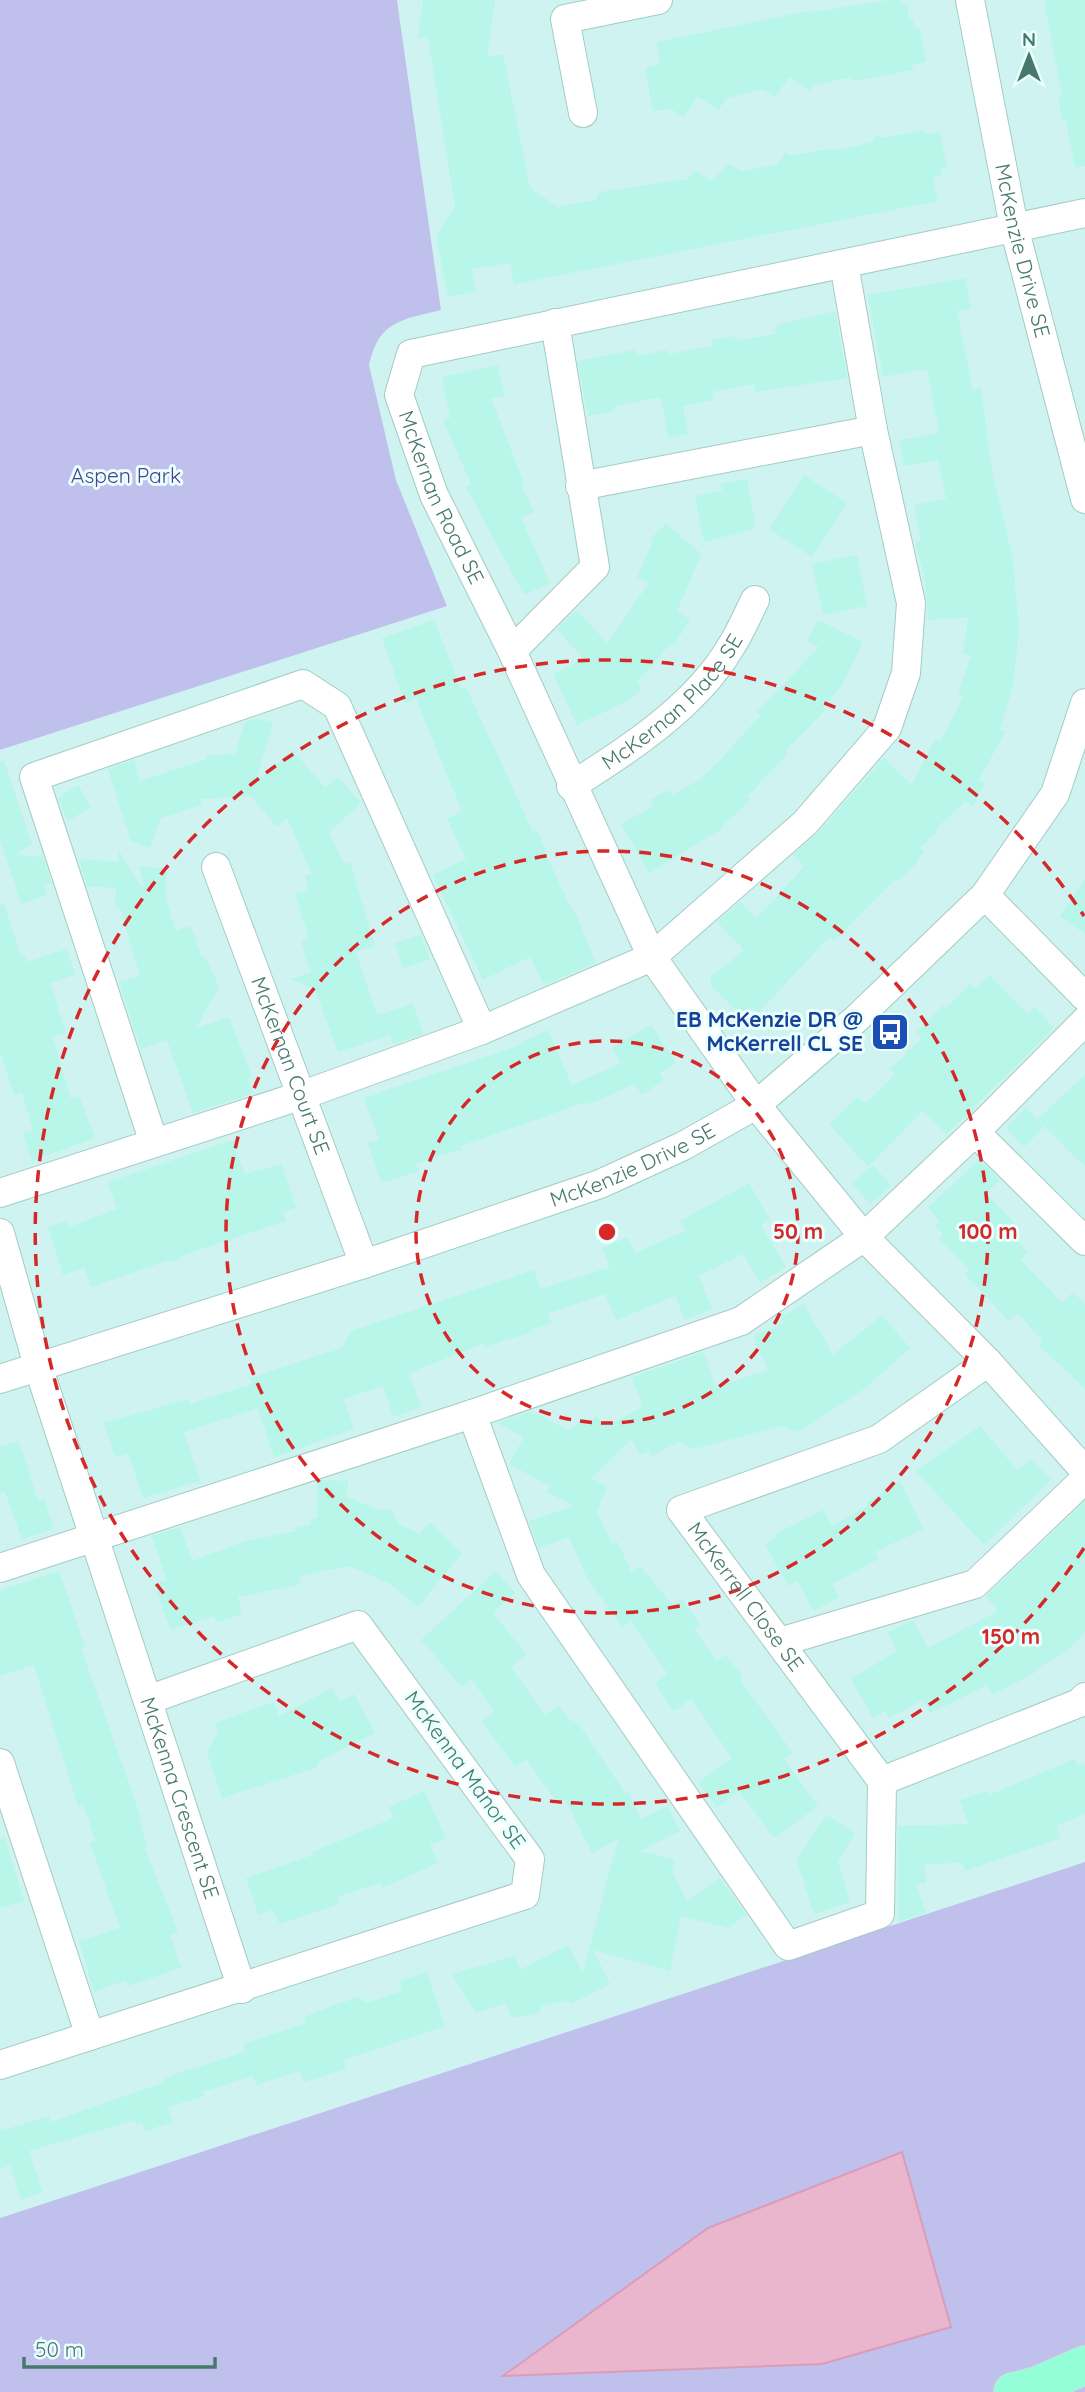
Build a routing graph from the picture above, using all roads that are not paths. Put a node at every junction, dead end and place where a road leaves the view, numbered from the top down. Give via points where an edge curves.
1 (658, 0) edge
2 (970, 0) edge
3 (583, 113) dead end
4 (1085, 213) edge
5 (1014, 227) junction
6 (844, 264) junction
7 (555, 323) junction
8 (873, 430) junction
9 (580, 486) junction
10 (1085, 499) edge
11 (755, 600) dead end
12 (512, 651) junction
13 (1085, 703) edge
14 (571, 786) junction
15 (216, 867) dead end
16 (985, 895) junction
17 (652, 957) junction
18 (1085, 997) edge
19 (1085, 1021) edge
20 (482, 1030) junction
21 (303, 1095) junction
22 (756, 1105) junction
23 (975, 1132) junction
24 (154, 1143) junction
25 (0, 1193) edge
26 (0, 1233) edge
27 (864, 1237) junction
28 (1085, 1241) edge
29 (364, 1265) junction
30 (988, 1362) junction
31 (38, 1366) junction
32 (0, 1379) edge
33 (472, 1414) junction
34 (1085, 1471) edge
35 (1085, 1479) edge
36 (96, 1537) junction
37 (0, 1567) edge
38 (779, 1642) junction
39 (1085, 1697) edge
40 (148, 1700) junction
41 (0, 1763) edge
42 (883, 1781) junction
43 (242, 1989) junction
44 (90, 2036) junction
45 (0, 2065) edge
46 (1085, 2365) edge
47 (1013, 2392) edge

1 - 3 street via 565,19
2 - 5 street, McKenzie Drive SE
4 - 5 street, McKernan Road SE
5 - 6 street, McKernan Road SE
5 - 10 street, McKenzie Drive SE
6 - 7 street, McKernan Road SE
6 - 8 street
7 - 9 street
7 - 12 street, McKernan Road SE via 411,354 399,395 434,495
8 - 9 street
8 - 17 street via 911,603 906,673 887,728 805,824
9 - 12 street via 595,566
11 - 14 street, McKernan Place SE via 730,650 683,706
12 - 14 street, McKernan Road SE
13 - 16 street, McKenzie Drive SE via 1055,794
14 - 17 street, McKernan Road SE
15 - 21 street, McKernan Court SE
16 - 18 street
16 - 22 street, McKenzie Drive SE via 855,1020
17 - 20 street
17 - 22 street, McKernan Road SE
19 - 23 street
20 - 21 street
20 - 24 street via 337,706 303,684 290,688 34,777
21 - 24 street
21 - 29 street, McKernan Court SE
22 - 27 street
22 - 29 street, McKenzie Drive SE via 683,1146 600,1184
23 - 27 street
23 - 28 street
24 - 25 street
26 - 31 street, McKenna Crescent SE
27 - 30 street
27 - 33 street via 741,1321
29 - 31 street, McKenzie Drive SE
30 - 34 street
30 - 38 street, McKerrell Close SE via 879,1439 681,1510
31 - 32 street, McKenzie Drive SE
31 - 36 street, McKenna Crescent SE
33 - 36 street
33 - 42 street via 531,1575 788,1946 880,1914
35 - 38 street via 975,1584
36 - 37 street
36 - 40 street, McKenna Crescent SE
38 - 42 street, McKerrell Close SE
39 - 42 street
40 - 43 street, McKenna Crescent SE
40 - 43 street, McKenna Manor SE via 358,1625 530,1858 525,1895
41 - 44 street
43 - 44 street
44 - 45 street
46 - 47 highway

